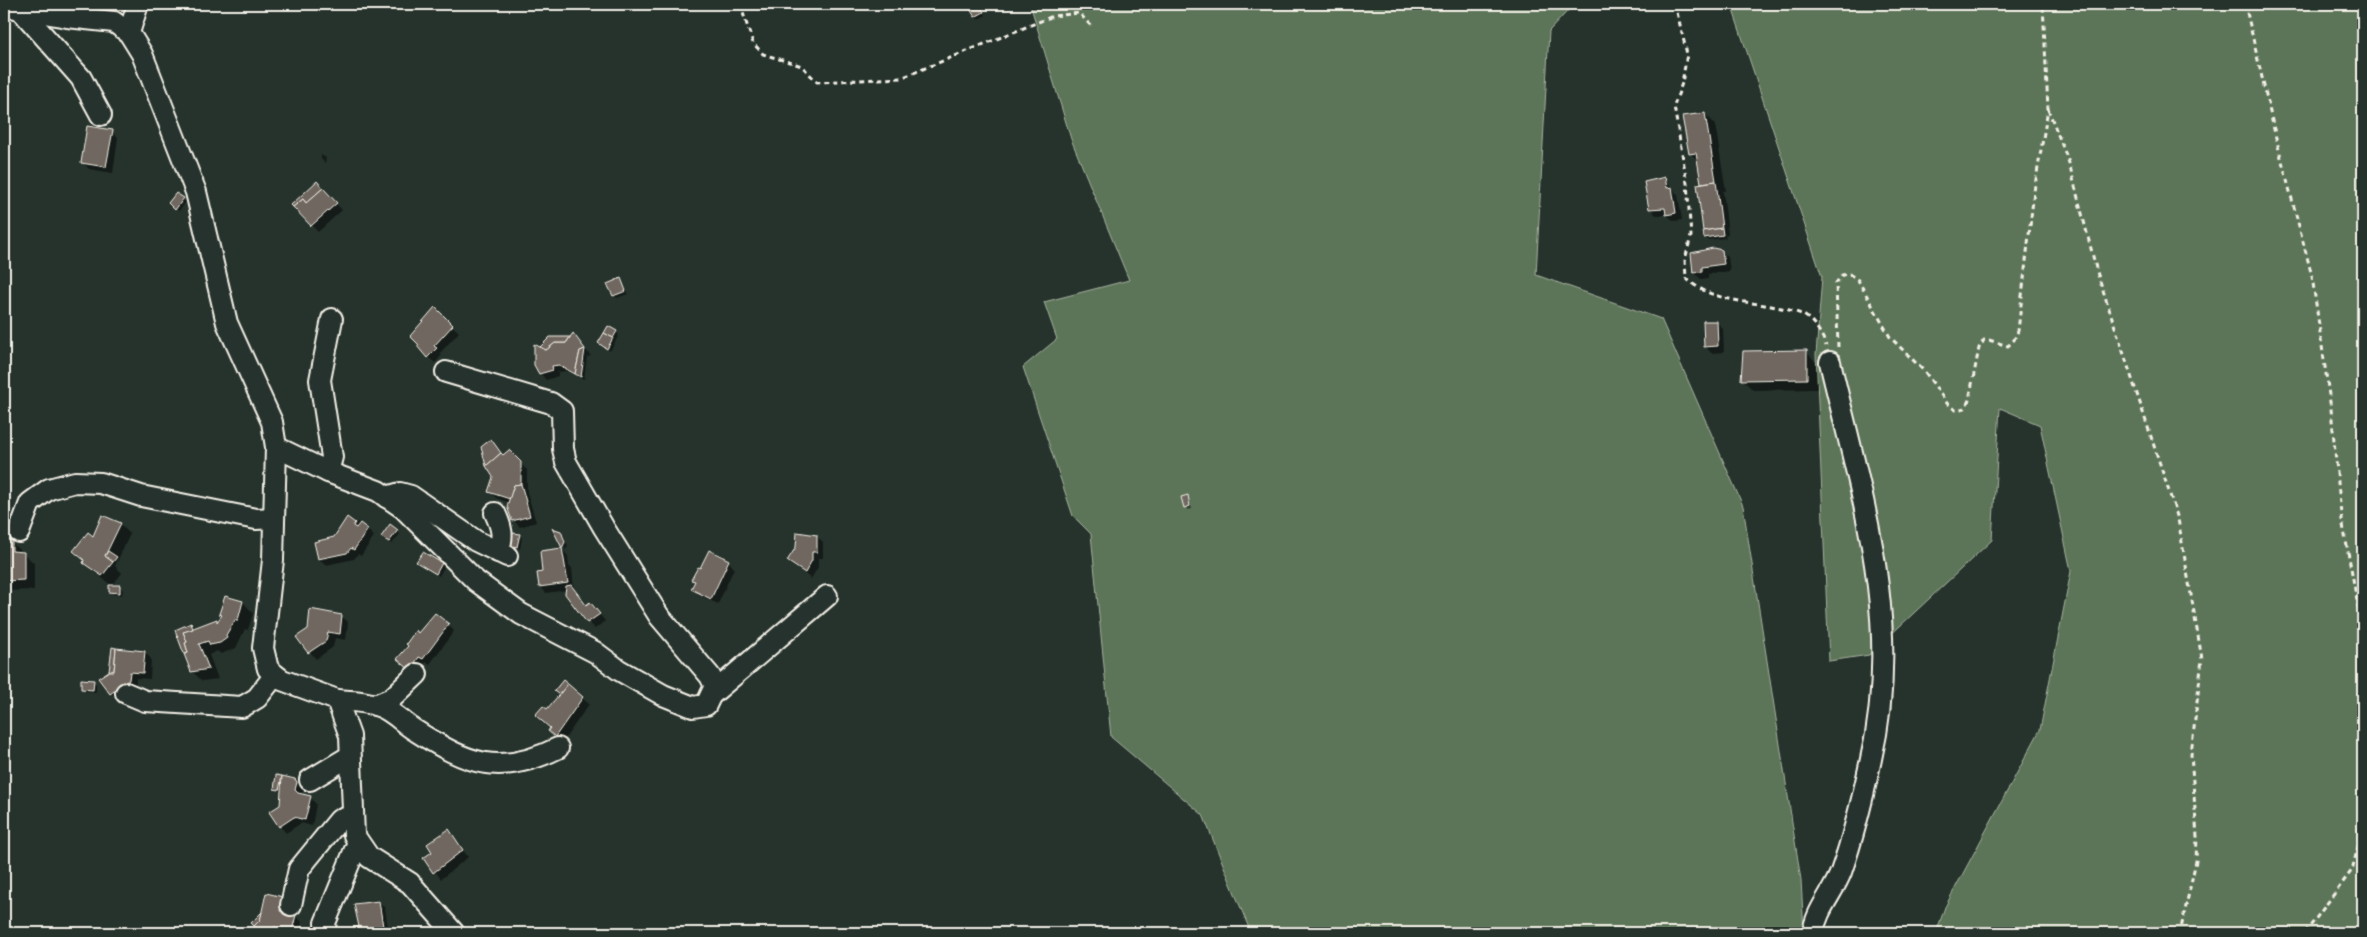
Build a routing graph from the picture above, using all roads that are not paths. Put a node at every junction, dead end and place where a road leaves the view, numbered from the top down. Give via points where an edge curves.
1 (138, 4) edge
2 (12, 7) edge
3 (129, 34) junction
4 (101, 115) dead end
5 (332, 319) dead end
6 (1831, 369) road end
7 (446, 372) dead end
8 (276, 447) junction
9 (328, 472) junction
10 (386, 496) junction
11 (495, 513) dead end
12 (274, 518) junction
13 (19, 532) dead end
14 (828, 596) dead end
15 (416, 674) dead end
16 (275, 675) junction
17 (126, 693) dead end
18 (712, 694) junction
19 (336, 700) junction
20 (375, 705) junction
21 (558, 748) dead end
22 (350, 756) junction
23 (310, 780) dead end
24 (352, 816) junction
25 (358, 842) junction
26 (290, 905) dead end
27 (326, 933) edge
28 (454, 933) edge
29 (1813, 933) edge

1 - 3 street
2 - 3 street via 114,22
2 - 4 street via 81,78
3 - 8 street via 142,54 196,192 227,323 272,422
5 - 9 street via 320,380 332,456
6 - 29 street via 1869,519 1880,595 1882,678 1880,721 1852,836 1840,874 1814,924
7 - 18 street via 551,404 562,411 566,462 659,616 710,676 715,686
8 - 9 street
8 - 12 street
9 - 10 street
10 - 11 street via 400,493 412,496 476,541 503,554 502,530
10 - 18 street via 476,581 521,614 596,652 619,670 664,695 693,707 706,705
12 - 13 street via 256,519 141,496 101,483 74,482 49,489 30,503
12 - 16 street via 273,560 263,648 268,669
14 - 18 street
15 - 20 street via 392,698
16 - 17 street via 257,698 242,707 144,701
16 - 19 street
19 - 20 street
19 - 22 street via 350,736
20 - 21 street via 455,754 477,762 503,766
22 - 23 street
22 - 24 street
24 - 25 street
24 - 26 street via 340,820 299,869
25 - 27 street via 325,923
25 - 28 street via 369,857 410,883

